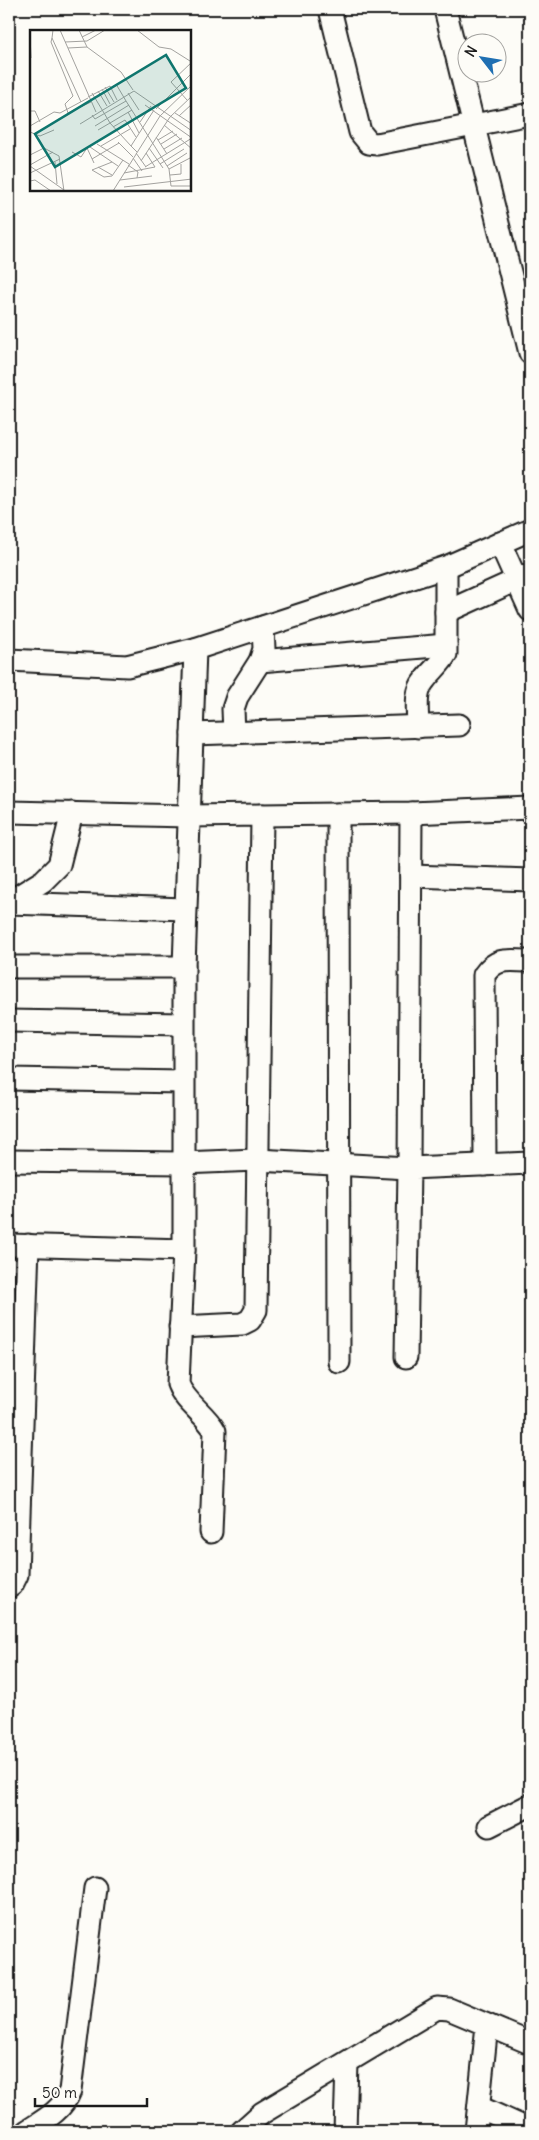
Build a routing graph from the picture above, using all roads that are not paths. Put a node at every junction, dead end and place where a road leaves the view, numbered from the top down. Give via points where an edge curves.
1 (330, 9) edge
2 (445, 9) edge
3 (530, 114) edge
4 (474, 125) junction
5 (530, 352) edge
6 (530, 530) edge
7 (500, 543) junction
8 (446, 567) junction
9 (523, 577) edge
10 (530, 610) edge
11 (446, 612) junction
12 (264, 627) junction
13 (446, 645) junction
14 (195, 649) junction
15 (9, 660) edge
16 (260, 661) junction
17 (459, 726) dead end
18 (418, 727) junction
19 (234, 733) junction
20 (192, 734) junction
21 (530, 808) edge
22 (9, 812) edge
23 (72, 813) junction
24 (411, 813) junction
25 (338, 814) junction
26 (262, 815) junction
27 (188, 816) junction
28 (411, 876) junction
29 (530, 880) edge
30 (9, 902) edge
31 (185, 909) junction
32 (530, 961) edge
33 (9, 967) edge
34 (184, 967) junction
35 (9, 1021) edge
36 (183, 1024) junction
37 (9, 1079) edge
38 (183, 1082) junction
39 (257, 1160) junction
40 (9, 1161) edge
41 (182, 1163) junction
42 (530, 1163) edge
43 (338, 1164) junction
44 (485, 1165) junction
45 (409, 1168) junction
46 (18, 1245) edge
47 (184, 1250) junction
48 (180, 1327) junction
49 (406, 1357) dead end
50 (339, 1362) dead end
51 (211, 1532) dead end
52 (9, 1587) edge
53 (530, 1805) edge
54 (489, 1826) dead end
55 (95, 1888) dead end
56 (487, 2025) junction
57 (530, 2043) edge
58 (347, 2063) junction
59 (479, 2107) junction
60 (530, 2130) edge
61 (27, 2131) edge
62 (242, 2131) edge
63 (345, 2131) edge
64 (476, 2131) edge

1 - 4 street via 360,132 369,143
2 - 4 street
3 - 4 street
4 - 5 street
6 - 7 street
7 - 8 street
7 - 9 street
8 - 11 street
8 - 12 street
9 - 10 street
9 - 11 street
11 - 13 street
12 - 14 street
12 - 16 street via 264,649
13 - 16 street
13 - 18 street via 441,664 422,682 417,696
14 - 15 street via 127,666
14 - 20 street
16 - 19 street via 237,697 233,709
17 - 18 street
18 - 19 street
19 - 20 street
20 - 27 street
21 - 24 street
22 - 23 street
23 - 27 street
23 - 30 street via 59,865 43,881
24 - 25 street
24 - 28 street
25 - 26 street
25 - 43 street
26 - 27 street
26 - 39 street
27 - 31 street
28 - 29 street
28 - 45 street
30 - 31 street
31 - 34 street
32 - 44 street via 499,961 484,975
33 - 34 street
34 - 36 street
35 - 36 street
36 - 38 street
37 - 38 street
38 - 41 street
39 - 41 street
39 - 43 street
39 - 48 street via 256,1310 250,1320 242,1324
40 - 41 street
41 - 47 street
42 - 44 street
43 - 45 street
43 - 50 street
44 - 45 street
45 - 49 street
46 - 47 street
46 - 52 street via 17,1575
47 - 48 street
48 - 51 street via 178,1384 181,1394 210,1422 216,1440
53 - 54 street
55 - 61 street via 70,2091 58,2110
56 - 57 street
56 - 58 street via 449,2008 437,2008
56 - 59 street
58 - 62 street via 262,2113
58 - 63 street
59 - 60 street
59 - 64 street

